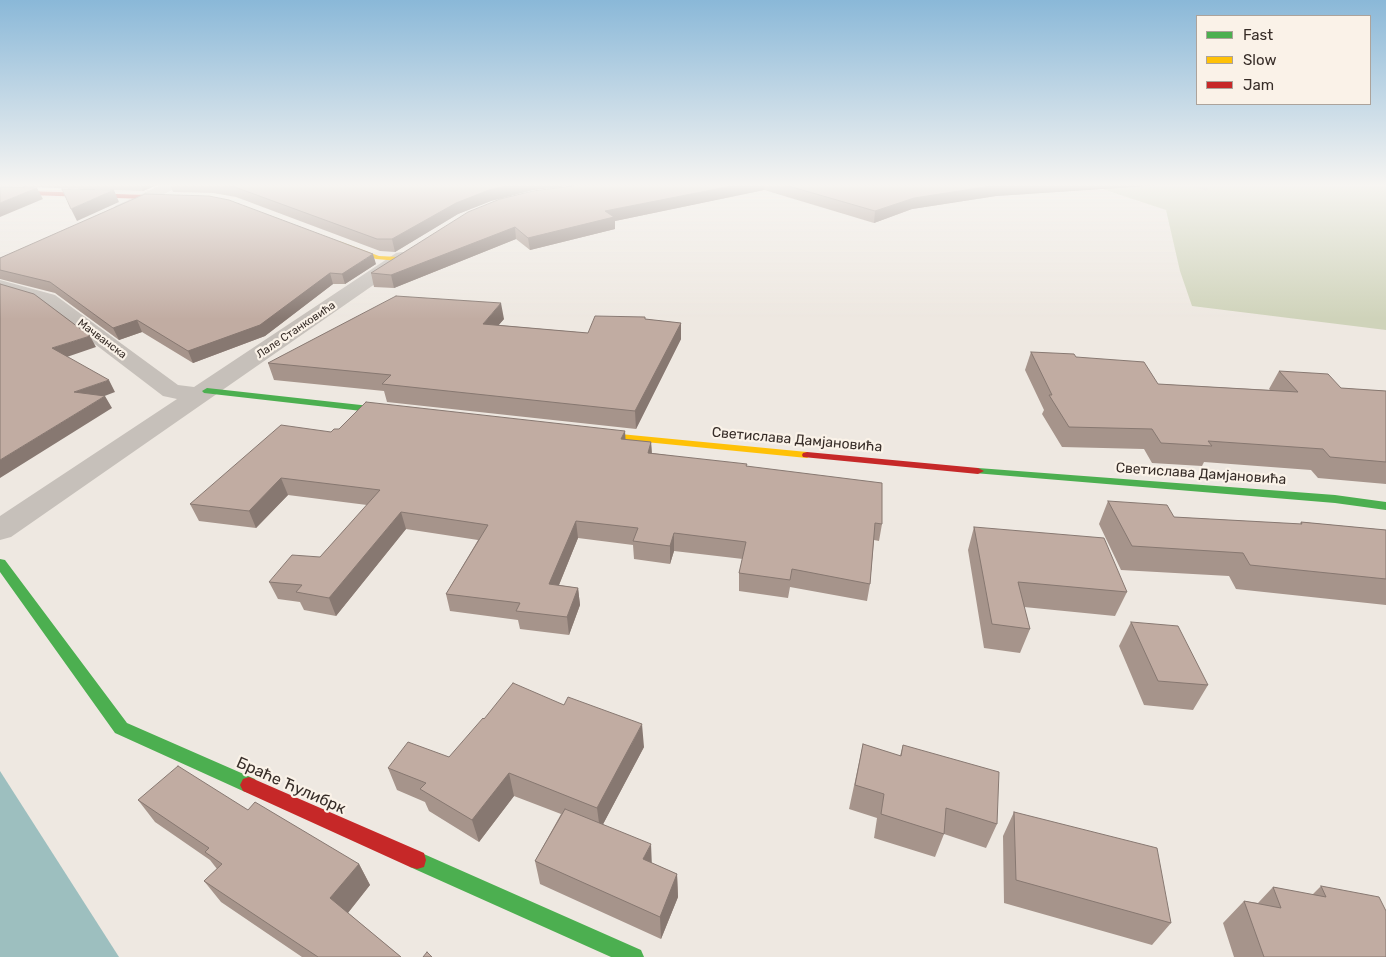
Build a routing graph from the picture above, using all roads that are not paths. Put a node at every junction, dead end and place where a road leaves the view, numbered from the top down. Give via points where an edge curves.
1 (325, 237) edge
2 (407, 254) joint
3 (0, 286) edge
4 (204, 393) junction
5 (406, 413) edge
6 (574, 432) edge
7 (1386, 506) edge
8 (0, 530) edge
9 (0, 563) edge
10 (634, 957) edge

1 - 2 street via 378,258
2 - 4 street, Лале Станковића
3 - 4 street, Мачванска via 48,299 171,390
4 - 5 street
4 - 8 street, Лале Станковића
6 - 7 street, Светислава Дамјановића
9 - 10 street, Браће Ћулибрк via 121,728

